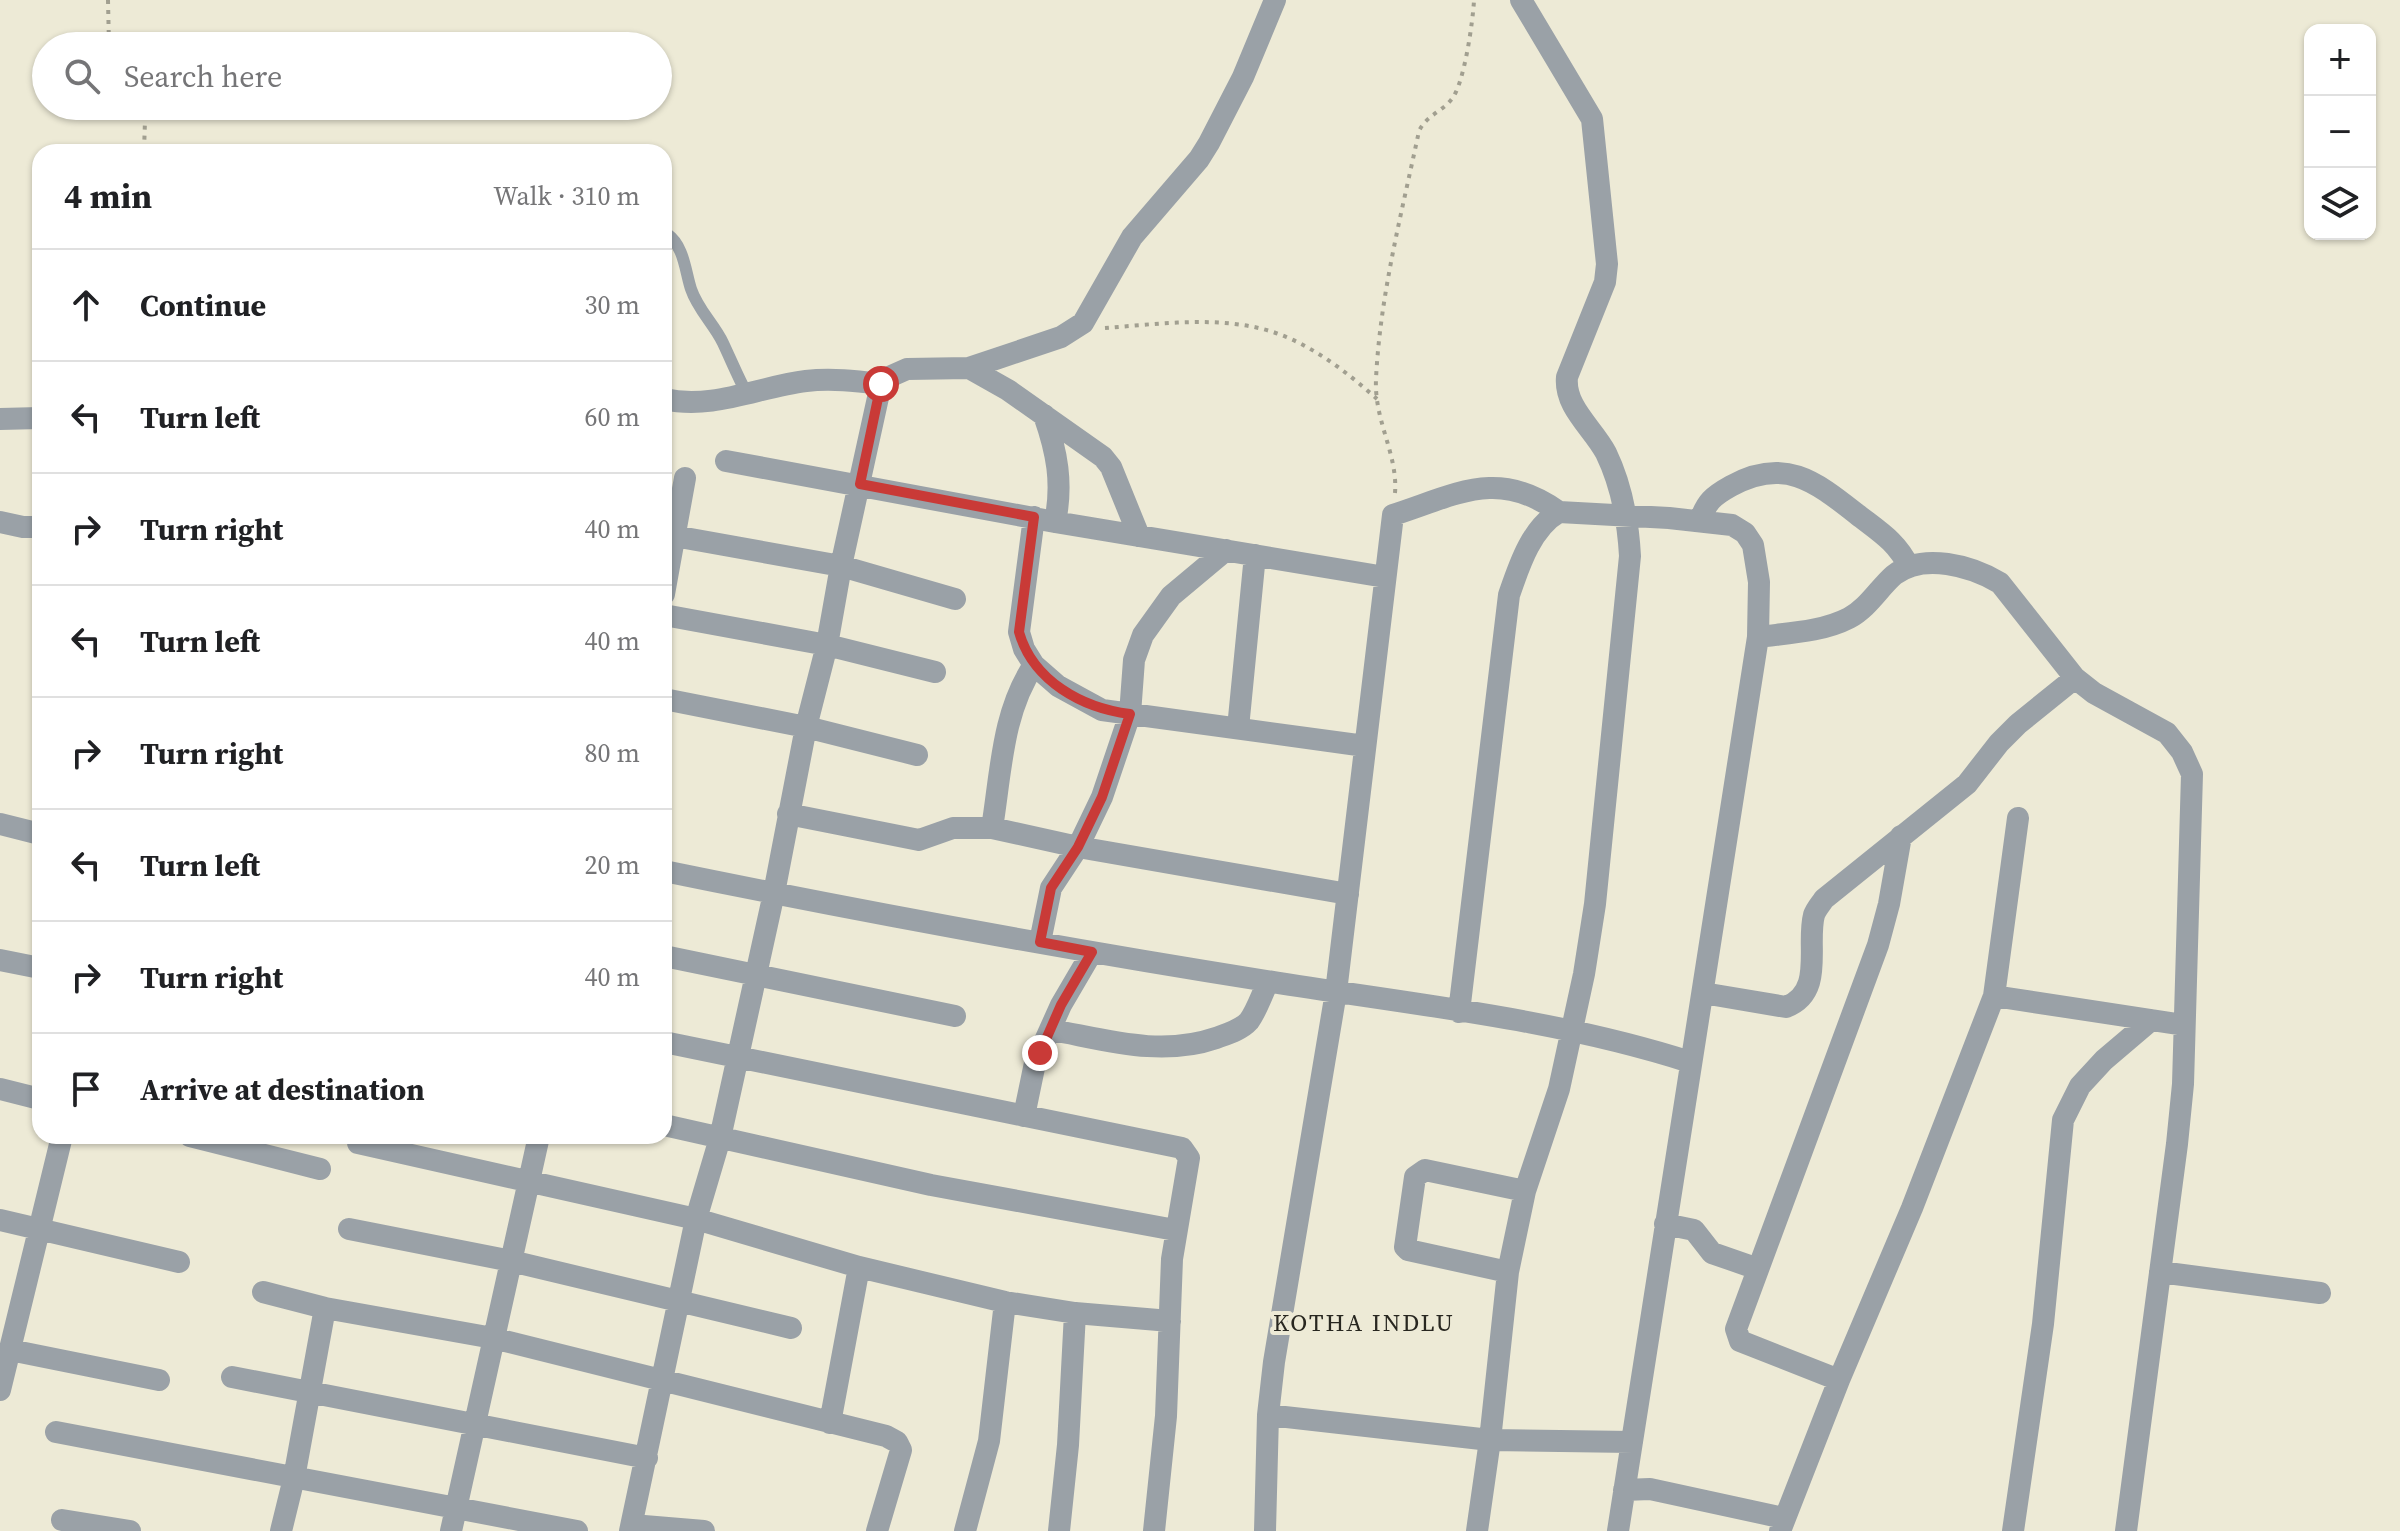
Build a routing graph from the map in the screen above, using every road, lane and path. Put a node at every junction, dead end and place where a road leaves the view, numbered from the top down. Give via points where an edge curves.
1 (108, 0) edge
2 (1275, 0) edge
3 (1474, 0) edge
4 (1521, 0) edge
5 (109, 32) edge
6 (145, 120) edge
7 (144, 144) edge
8 (672, 238) edge
9 (1076, 330) junction
10 (969, 368) junction
11 (881, 384) junction
12 (747, 394) junction
13 (1377, 399) junction
14 (672, 400) edge
15 (1044, 415) junction
16 (32, 419) edge
17 (4, 424) edge
18 (726, 461) dead end
19 (685, 478) dead end
20 (860, 484) junction
21 (1559, 512) junction
22 (1393, 515) junction
23 (1628, 517) junction
24 (1045, 520) junction
25 (1700, 521) junction
26 (0, 522) edge
27 (32, 527) edge
28 (674, 536) junction
29 (1139, 536) junction
30 (672, 548) edge
31 (1226, 550) junction
32 (1255, 555) junction
33 (841, 566) junction
34 (1909, 567) junction
35 (1385, 577) junction
36 (955, 599) dead end
37 (672, 616) edge
38 (1758, 637) junction
39 (827, 645) junction
40 (1034, 665) junction
41 (935, 672) dead end
42 (2075, 678) junction
43 (672, 701) edge
44 (1130, 714) junction
45 (806, 727) junction
46 (1238, 728) junction
47 (1365, 746) junction
48 (917, 755) dead end
49 (788, 814) junction
50 (2018, 818) dead end
51 (0, 824) edge
52 (992, 828) junction
53 (32, 832) edge
54 (1901, 836) junction
55 (1078, 847) junction
56 (672, 873) edge
57 (774, 893) junction
58 (1348, 894) junction
59 (1040, 942) junction
60 (1092, 952) junction
61 (672, 958) edge
62 (0, 960) edge
63 (32, 966) edge
64 (756, 976) junction
65 (1268, 982) junction
66 (1336, 992) junction
67 (1703, 993) junction
68 (1994, 996) junction
69 (1459, 1012) junction
70 (955, 1016) dead end
71 (2151, 1020) junction
72 (2184, 1025) junction
73 (1052, 1030) junction
74 (1573, 1031) junction
75 (672, 1044) edge
76 (736, 1056) junction
77 (1690, 1062) junction
78 (0, 1089) edge
79 (32, 1097) edge
80 (1024, 1116) junction
81 (672, 1127) edge
82 (720, 1138) junction
83 (60, 1144) edge
84 (222, 1144) edge
85 (363, 1144) edge
86 (537, 1144) edge
87 (320, 1169) dead end
88 (530, 1181) junction
89 (1525, 1191) junction
90 (696, 1219) junction
91 (0, 1220) edge
92 (1665, 1224) junction
93 (40, 1227) junction
94 (349, 1229) dead end
95 (1175, 1230) junction
96 (511, 1261) junction
97 (179, 1262) dead end
98 (859, 1267) junction
99 (1758, 1269) junction
100 (1508, 1272) junction
101 (2160, 1272) junction
102 (263, 1292) dead end
103 (2320, 1293) dead end
104 (679, 1300) junction
105 (1005, 1302) junction
106 (325, 1308) junction
107 (1075, 1313) junction
108 (1170, 1321) junction
109 (791, 1328) dead end
110 (493, 1338) junction
111 (10, 1350) junction
112 (232, 1377) dead end
113 (159, 1380) dead end
114 (1839, 1380) junction
115 (662, 1381) junction
116 (0, 1390) edge
117 (310, 1392) junction
118 (1268, 1415) junction
119 (830, 1423) junction
120 (475, 1426) junction
121 (56, 1432) dead end
122 (1490, 1440) junction
123 (1632, 1442) junction
124 (647, 1458) junction
125 (294, 1478) junction
126 (1624, 1490) junction
127 (457, 1508) junction
128 (62, 1520) dead end
129 (1782, 1524) edge
130 (631, 1528) edge
131 (130, 1531) edge
132 (281, 1531) edge
133 (451, 1531) edge
134 (577, 1531) edge
135 (704, 1531) edge
136 (877, 1531) edge
137 (965, 1531) edge
138 (1059, 1531) edge
139 (1154, 1531) edge
140 (1265, 1531) edge
141 (1477, 1531) edge
142 (1618, 1531) edge
143 (2013, 1531) edge
144 (2126, 1531) edge

1 - 5 path
2 - 9 street via 1209,143 1132,237
3 - 13 path via 1457,91 1419,131 1394,246
4 - 23 street via 1595,128 1605,282 1566,386 1607,455
6 - 7 path
8 - 12 lane via 696,302 723,341
9 - 10 street
9 - 13 path via 1170,323 1256,327 1326,358
10 - 11 street via 907,369
10 - 15 street
11 - 12 street via 804,381
11 - 20 street
12 - 14 street via 694,403
13 - 22 path via 1396,477
15 - 24 street via 1059,473 1059,500
15 - 29 street via 1111,467
16 - 17 street
18 - 20 street
19 - 28 street
20 - 24 street
20 - 33 street
21 - 22 street via 1538,497 1492,486
21 - 23 street
21 - 69 street via 1537,532 1509,595
22 - 35 street
23 - 25 street
23 - 74 street via 1629,588 1595,904
24 - 29 street
24 - 40 street via 1019,632
25 - 34 street via 1711,497 1744,479 1766,473 1801,476 1895,544
25 - 38 street via 1732,525 1753,545
26 - 27 street
28 - 30 street
28 - 33 street
29 - 31 street
31 - 32 street
31 - 44 street via 1171,596 1143,635 1134,660
32 - 35 street
32 - 46 street
33 - 36 street
33 - 39 street
34 - 38 street via 1845,620
34 - 42 street via 1967,567 2000,583
35 - 47 street
37 - 39 street
38 - 67 street
39 - 41 street
39 - 45 street
40 - 44 street via 1081,701
40 - 52 street via 1010,717
42 - 54 street via 2009,734 1967,784
42 - 72 street via 2167,733 2192,774
43 - 45 street
44 - 46 street
44 - 55 street via 1102,797
45 - 48 street
45 - 49 street
46 - 47 street
47 - 58 street
49 - 52 street via 919,840 953,828
49 - 57 street
50 - 68 street
51 - 53 street
52 - 55 street
54 - 67 street via 1815,911 1814,960 1798,1002 1786,1007
54 - 99 street via 1878,945
55 - 58 street
55 - 59 street via 1051,888
56 - 57 street
57 - 59 street
57 - 64 street
58 - 66 street
59 - 60 street
60 - 65 street
60 - 73 street
61 - 64 street
62 - 63 street
64 - 70 street
64 - 76 street
65 - 66 street
65 - 73 street via 1248,1021 1204,1042 1139,1046
66 - 69 street
66 - 118 street
67 - 77 street
68 - 71 street
68 - 114 street
69 - 74 street
71 - 72 street
71 - 143 street via 2080,1086 2063,1120 2043,1324
72 - 101 street via 2183,1084
73 - 80 street via 1035,1063
74 - 77 street
74 - 89 street
75 - 76 street
76 - 80 street
76 - 82 street
77 - 92 street
78 - 79 street
80 - 95 street via 1182,1148 1189,1158
81 - 82 street
82 - 90 street
82 - 95 street via 931,1185
83 - 93 street
84 - 87 street
85 - 88 street
86 - 88 street
88 - 90 street
88 - 96 street
89 - 100 street
89 - 100 street via 1425,1170 1415,1177 1405,1247
90 - 98 street
90 - 104 street
91 - 93 street
92 - 99 street via 1694,1230 1712,1253
92 - 123 street
93 - 97 street
93 - 111 street
94 - 96 street
95 - 108 street
96 - 104 street
96 - 110 street
98 - 105 street
98 - 119 street
99 - 114 street via 1736,1329 1740,1341
100 - 122 street
101 - 103 street
101 - 144 street
102 - 106 street
104 - 109 street
104 - 115 street
105 - 107 street
105 - 137 street via 989,1441
106 - 110 street
106 - 117 street
107 - 108 street
107 - 138 street
108 - 139 street
110 - 115 street
110 - 120 street
111 - 113 street
111 - 116 street
112 - 117 street
114 - 129 street
115 - 119 street
115 - 124 street
117 - 120 street
117 - 125 street
118 - 122 street
118 - 140 street
119 - 136 street via 886,1436 901,1450
120 - 124 street
120 - 127 street
121 - 125 street
122 - 123 street
122 - 141 street
123 - 126 street
124 - 130 street
125 - 127 street
125 - 132 street
126 - 129 street via 1650,1489
126 - 142 street
127 - 133 street
127 - 134 street
128 - 131 street
130 - 135 street

